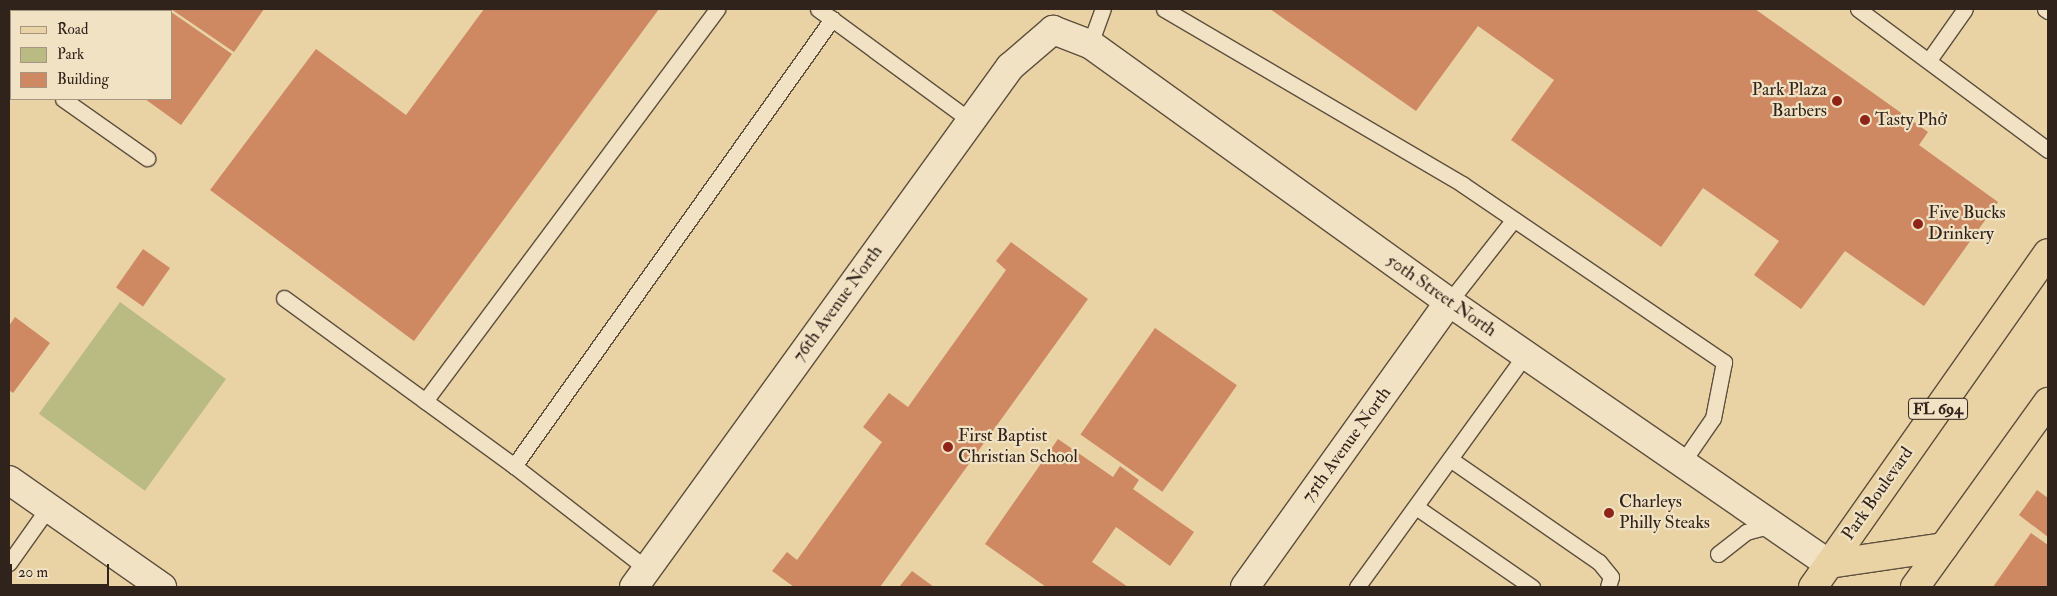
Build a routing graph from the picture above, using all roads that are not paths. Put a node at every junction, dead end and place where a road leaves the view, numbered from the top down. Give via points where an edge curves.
1 (717, 9) edge
2 (818, 9) edge
3 (1103, 9) edge
4 (1164, 9) edge
5 (1858, 9) edge
6 (1965, 9) edge
7 (2045, 9) edge
8 (2048, 11) edge
9 (832, 18) junction
10 (1053, 30) joint
11 (1090, 44) junction
12 (1928, 60) junction
13 (64, 100) edge
14 (971, 121) junction
15 (2048, 150) edge
16 (147, 158) dead end
17 (1514, 219) junction
18 (2048, 253) edge
19 (284, 298) dead end
20 (1449, 302) junction
21 (1526, 355) junction
22 (425, 401) junction
23 (2048, 402) edge
24 (1450, 460) junction
25 (1682, 463) junction
26 (514, 466) junction
27 (9, 480) edge
28 (1416, 507) junction
29 (48, 508) junction
30 (1772, 525) junction
31 (1944, 547) junction
32 (1718, 554) dead end
33 (9, 563) edge
34 (1830, 576) edge
35 (641, 578) edge
36 (162, 587) edge
37 (1245, 587) edge
38 (1357, 587) edge
39 (1532, 587) edge
40 (1608, 587) edge
41 (1813, 587) edge
42 (1915, 587) edge

1 - 22 lane
2 - 9 lane
3 - 11 lane
4 - 17 lane via 1445,174
5 - 12 lane
6 - 12 lane
7 - 8 lane
9 - 14 lane
9 - 26 lane
10 - 11 street, 50th Street North
10 - 14 street, 76th Avenue North via 1010,67
11 - 20 street, 50th Street North
12 - 15 lane
13 - 16 lane
14 - 35 street, 76th Avenue North
17 - 20 lane
17 - 25 lane via 1724,362 1713,418
18 - 34 main road, Park Boulevard / FL 694
19 - 22 lane
20 - 21 street, 50th Street North
20 - 37 street, 75th Avenue North
21 - 24 lane
21 - 25 street, 50th Street North
22 - 26 lane
23 - 31 main road
24 - 28 lane
24 - 40 lane via 1599,562 1610,577
25 - 30 street, 50th Street North
26 - 35 lane
27 - 29 street
28 - 38 lane
28 - 39 lane
29 - 33 lane
29 - 36 street
30 - 32 lane via 1746,532
30 - 34 street, 50th Street North
31 - 34 main road
31 - 42 main road
34 - 41 main road, Park Boulevard / FL 694

